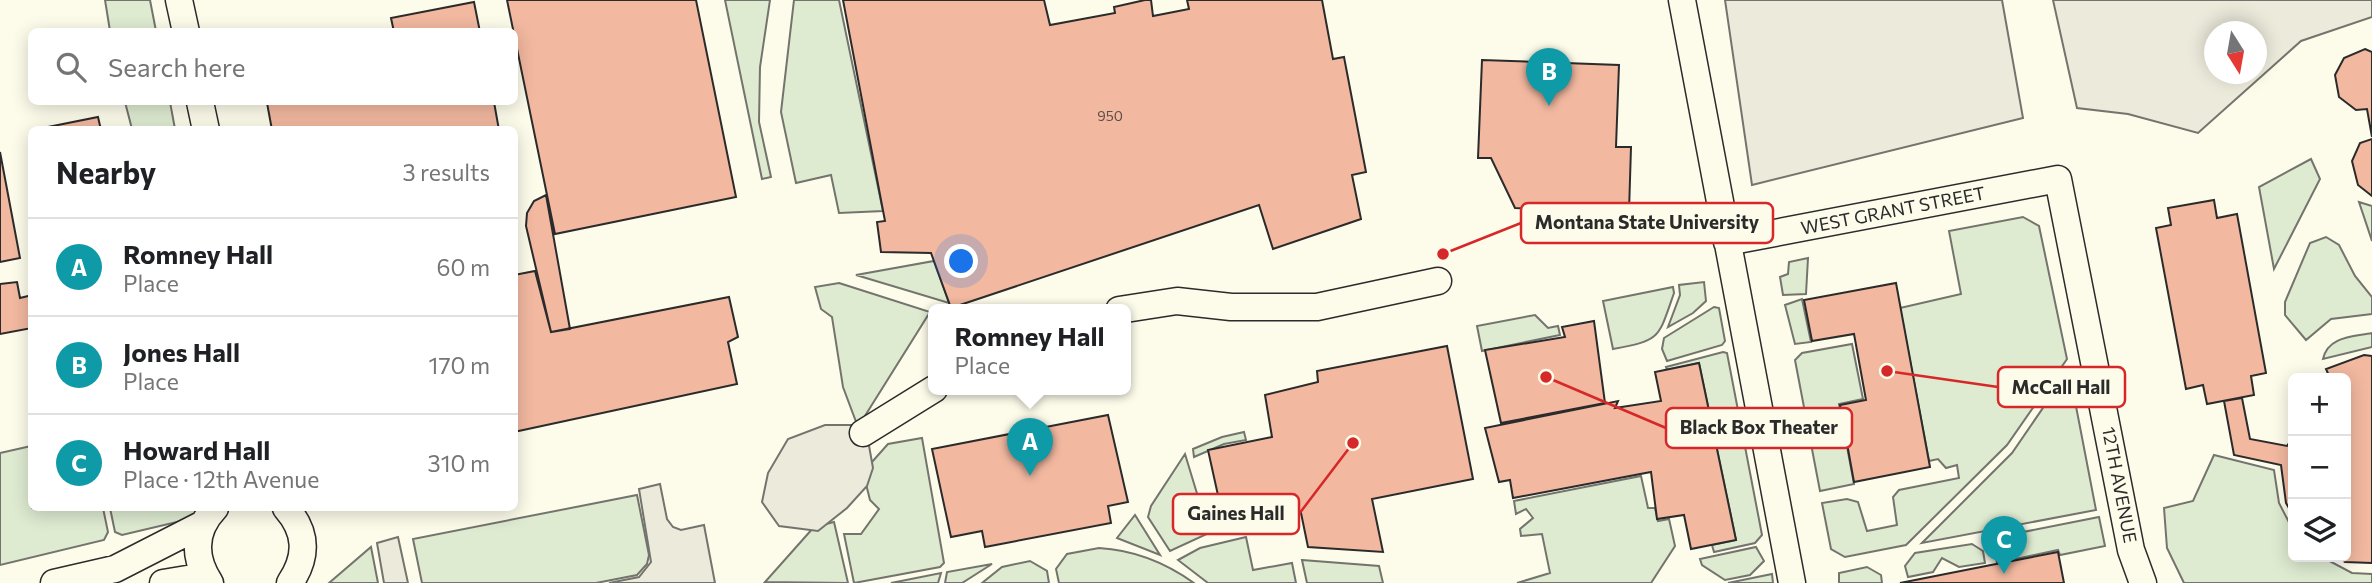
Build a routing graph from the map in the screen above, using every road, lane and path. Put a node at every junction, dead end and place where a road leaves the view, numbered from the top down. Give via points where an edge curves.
1 (179, 0) edge
2 (1682, 0) edge
3 (185, 28) edge
4 (202, 105) edge
5 (205, 126) edge
6 (2059, 179) joint
7 (1727, 242) junction
8 (1438, 281) dead end
9 (1131, 308) edge
10 (928, 393) edge
11 (863, 433) dead end
12 (292, 512) edge
13 (209, 516) edge
14 (209, 581) edge
15 (54, 583) edge
16 (163, 583) edge
17 (290, 583) edge
18 (1792, 583) edge
19 (2143, 583) edge

1 - 3 street
2 - 7 street
4 - 5 street
6 - 7 street, WEST GRANT STREET
6 - 19 street, 12TH AVENUE via 2126,522
7 - 18 street
8 - 9 street via 1317,307 1231,307 1177,301
10 - 11 street
12 - 17 street via 303,535 304,552
13 - 14 street via 197,552
13 - 15 street via 116,569
14 - 16 street via 193,578

